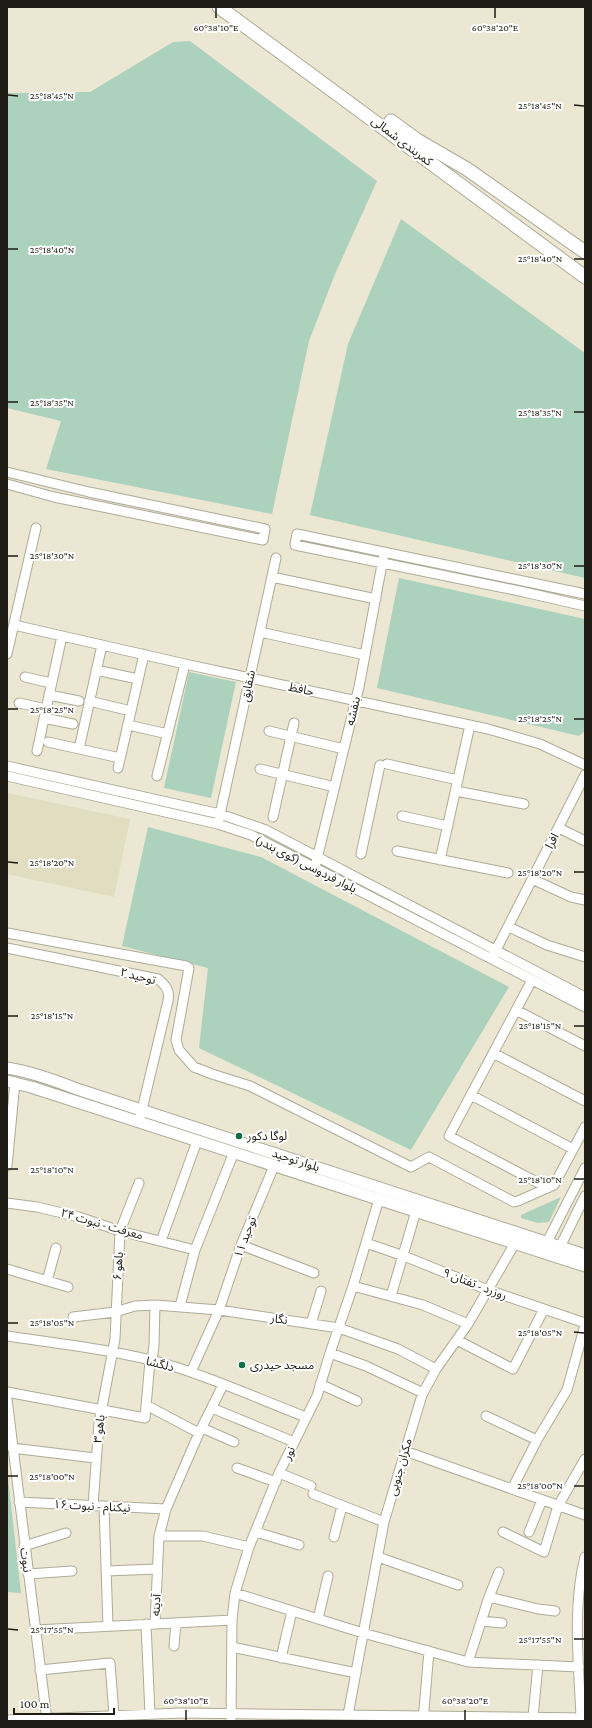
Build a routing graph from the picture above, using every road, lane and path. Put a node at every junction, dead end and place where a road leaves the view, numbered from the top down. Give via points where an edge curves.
1 (219, 7) edge
2 (233, 7) edge
3 (585, 252) edge
4 (585, 277) edge
5 (7, 472) edge
6 (7, 484) edge
7 (164, 508) junction
8 (160, 519) junction
9 (36, 528) dead end
10 (385, 552) junction
11 (276, 558) dead end
12 (382, 564) junction
13 (272, 577) junction
14 (585, 594) edge
15 (376, 598) junction
16 (585, 606) edge
17 (14, 625) junction
18 (260, 632) junction
19 (62, 636) junction
20 (102, 645) junction
21 (7, 654) edge
22 (144, 654) junction
23 (365, 655) junction
24 (185, 664) junction
25 (96, 670) junction
26 (25, 677) dead end
27 (250, 678) junction
28 (138, 679) junction
29 (51, 683) junction
30 (49, 695) junction
31 (79, 701) dead end
32 (89, 701) junction
33 (355, 701) junction
34 (19, 703) dead end
35 (46, 708) junction
36 (131, 711) junction
37 (44, 718) junction
38 (294, 723) dead end
39 (74, 724) dead end
40 (128, 725) junction
41 (470, 725) junction
42 (269, 731) dead end
43 (168, 734) junction
44 (291, 736) junction
45 (48, 742) dead end
46 (79, 749) junction
47 (344, 749) junction
48 (37, 751) dead end
49 (120, 758) junction
50 (585, 765) edge
51 (7, 766) edge
52 (118, 768) dead end
53 (260, 769) dead end
54 (282, 774) junction
55 (585, 775) edge
56 (7, 776) edge
57 (157, 776) dead end
58 (458, 780) junction
59 (99, 787) junction
60 (335, 787) junction
61 (456, 791) junction
62 (96, 796) junction
63 (524, 804) dead end
64 (220, 814) junction
65 (402, 816) dead end
66 (272, 817) dead end
67 (218, 824) junction
68 (448, 826) junction
69 (558, 828) junction
70 (585, 841) edge
71 (396, 852) dead end
72 (360, 854) dead end
73 (317, 857) junction
74 (440, 860) junction
75 (314, 868) junction
76 (508, 873) dead end
77 (532, 879) junction
78 (585, 900) edge
79 (509, 927) junction
80 (7, 933) edge
81 (7, 948) edge
82 (496, 950) junction
83 (585, 957) edge
84 (492, 959) junction
85 (532, 980) junction
86 (585, 997) edge
87 (585, 1007) edge
88 (516, 1010) junction
89 (585, 1046) edge
90 (493, 1053) junction
91 (7, 1068) edge
92 (11, 1082) edge
93 (471, 1095) junction
94 (585, 1101) edge
95 (142, 1110) junction
96 (139, 1122) junction
97 (585, 1127) edge
98 (197, 1140) junction
99 (573, 1148) junction
100 (234, 1152) junction
101 (7, 1166) edge
102 (274, 1166) junction
103 (585, 1168) edge
104 (139, 1183) dead end
105 (548, 1188) junction
106 (571, 1195) junction
107 (380, 1199) junction
108 (584, 1200) edge
109 (7, 1203) edge
110 (416, 1211) junction
111 (120, 1231) junction
112 (518, 1238) junction
113 (161, 1241) junction
114 (547, 1242) junction
115 (366, 1243) junction
116 (241, 1245) junction
117 (560, 1247) junction
118 (56, 1248) dead end
119 (195, 1250) junction
120 (549, 1254) junction
121 (585, 1255) edge
122 (404, 1256) junction
123 (585, 1266) edge
124 (7, 1269) edge
125 (314, 1273) dead end
126 (47, 1281) junction
127 (354, 1286) junction
128 (68, 1287) dead end
129 (488, 1290) junction
130 (321, 1291) dead end
131 (391, 1296) junction
132 (155, 1305) junction
133 (180, 1306) junction
134 (544, 1309) junction
135 (219, 1310) junction
136 (115, 1312) junction
137 (73, 1316) dead end
138 (312, 1324) junction
139 (468, 1324) junction
140 (585, 1324) edge
141 (339, 1328) junction
142 (7, 1336) edge
143 (457, 1340) junction
144 (113, 1352) junction
145 (330, 1353) junction
146 (151, 1361) junction
147 (436, 1369) junction
148 (191, 1372) junction
149 (320, 1384) junction
150 (223, 1385) junction
151 (7, 1392) edge
152 (423, 1393) junction
153 (7, 1399) edge
154 (357, 1401) dead end
155 (146, 1405) junction
156 (212, 1408) junction
157 (101, 1409) junction
158 (486, 1416) dead end
159 (306, 1417) junction
160 (200, 1430) junction
161 (537, 1440) junction
162 (234, 1442) dead end
163 (294, 1442) junction
164 (12, 1448) junction
165 (404, 1450) junction
166 (96, 1458) junction
167 (585, 1459) edge
168 (237, 1468) dead end
169 (279, 1473) junction
170 (276, 1482) junction
171 (512, 1489) junction
172 (542, 1500) junction
173 (18, 1502) junction
174 (93, 1506) junction
175 (104, 1506) junction
176 (342, 1506) junction
177 (558, 1506) junction
178 (166, 1509) junction
179 (585, 1515) edge
180 (384, 1522) junction
181 (256, 1532) junction
182 (503, 1532) dead end
183 (529, 1532) dead end
184 (66, 1533) dead end
185 (159, 1536) junction
186 (334, 1537) dead end
187 (299, 1545) dead end
188 (24, 1546) junction
189 (249, 1547) junction
190 (585, 1557) edge
191 (378, 1558) junction
192 (157, 1569) junction
193 (106, 1571) junction
194 (72, 1572) dead end
195 (499, 1572) dead end
196 (28, 1574) junction
197 (328, 1576) dead end
198 (458, 1585) dead end
199 (235, 1593) junction
200 (489, 1597) junction
201 (292, 1611) junction
202 (555, 1611) dead end
203 (318, 1619) junction
204 (232, 1620) junction
205 (481, 1622) junction
206 (176, 1623) junction
207 (502, 1623) dead end
208 (150, 1624) junction
209 (582, 1624) edge
210 (108, 1626) junction
211 (35, 1630) junction
212 (363, 1633) junction
213 (174, 1646) dead end
214 (232, 1647) junction
215 (429, 1651) junction
216 (281, 1658) junction
217 (468, 1662) junction
218 (538, 1665) junction
219 (578, 1667) junction
220 (40, 1670) junction
221 (356, 1673) junction
222 (150, 1714) junction
223 (114, 1715) junction
224 (348, 1715) junction
225 (182, 1717) edge
226 (231, 1717) edge
227 (533, 1717) junction
228 (322, 1718) edge
229 (583, 1718) edge
230 (46, 1719) edge
231 (423, 1719) edge
232 (7, 1720) edge

1 - 4 highway, کمربندی شمالی
2 - 3 highway via 417,140 467,169
5 - 7 street
6 - 8 street via 54,497
7 - 8 street
7 - 8 street via 265,529 263,540
9 - 17 street
10 - 12 street, بنفشه
10 - 12 street via 297,534 295,545
10 - 14 street
11 - 13 street, شقایق
12 - 15 street, بنفشه
12 - 16 street
13 - 15 street
13 - 18 street, شقایق
15 - 23 street, بنفشه
17 - 19 street, حافظ
17 - 21 street
18 - 23 street
18 - 27 street, شقایق
19 - 20 street, حافظ
19 - 29 street
20 - 22 street, حافظ
20 - 25 street
22 - 24 street, حافظ
22 - 28 street
23 - 33 street, بنفشه
24 - 27 street, حافظ
24 - 43 street
25 - 28 street
25 - 32 street
26 - 29 street
27 - 33 street, حافظ
27 - 64 street, شقایق
28 - 36 street
29 - 30 street
30 - 31 street
30 - 35 street
32 - 36 street
32 - 46 street
33 - 41 street, حافظ
33 - 47 street, بنفشه
34 - 35 street
35 - 37 street
36 - 40 street
37 - 39 street
37 - 48 street
38 - 44 street
40 - 43 street
40 - 49 street
41 - 50 street, حافظ via 540,744
41 - 58 street
42 - 44 street
43 - 57 street
44 - 47 street
44 - 54 street
45 - 46 street
46 - 49 street
47 - 60 street, بنفشه
49 - 52 street
51 - 59 street, بلوار فردوسی (کوی بندر)
53 - 54 street
54 - 60 street
54 - 66 street
55 - 69 street, افرا
56 - 62 street, بلوار فردوسی (کوی بندر)
58 - 61 street
58 - 72 street via 383,765
59 - 62 street
59 - 64 street, بلوار فردوسی (کوی بندر)
60 - 73 street, بنفشه
61 - 63 street
61 - 68 street
62 - 67 street, بلوار فردوسی (کوی بندر)
64 - 67 street, شقایق
64 - 73 street, بلوار فردوسی (کوی بندر) via 266,830
65 - 68 street
67 - 75 street, بلوار فردوسی (کوی بندر) via 251,835
68 - 74 street
69 - 70 street
69 - 77 street, افرا
71 - 74 street
73 - 75 street, بنفشه
73 - 82 street, بلوار فردوسی (کوی بندر)
74 - 76 street
75 - 84 street, بلوار فردوسی (کوی بندر)
77 - 78 street via 571,897
77 - 79 street, افرا
79 - 82 street, افرا
79 - 83 street via 547,945
80 - 105 street via 186,966 189,968 176,1040 179,1050 194,1067 250,1086 411,1167 429,1157 516,1202
81 - 95 street, توحید ۲ via 158,979 166,985 170,993
82 - 84 street, افرا
82 - 86 street, بلوار فردوسی (کوی بندر)
84 - 85 street, بلوار فردوسی (کوی بندر)
85 - 87 street, بلوار فردوسی (کوی بندر)
85 - 88 street
88 - 89 street
88 - 90 street
90 - 93 street
90 - 94 street
91 - 95 main road, بلوار توحید via 22,1070
92 - 96 main road, بلوار توحید
92 - 101 street
93 - 99 street
93 - 105 street via 449,1136
95 - 96 street, توحید ۲
95 - 112 main road, بلوار توحید
96 - 98 main road, بلوار توحید
97 - 99 street
98 - 100 main road, بلوار توحید
98 - 113 street
99 - 105 street via 554,1185
100 - 102 main road, بلوار توحید
100 - 119 street
102 - 107 main road, بلوار توحید
102 - 116 street, توحید ۱۱
103 - 106 street
104 - 111 street, باهو ۶
106 - 108 street
106 - 114 street
107 - 110 main road, بلوار توحید
107 - 115 street, نور
108 - 117 street
109 - 111 street, معرفت - نبوت ۲۴ via 79,1217
110 - 112 main road, بلوار توحید
110 - 122 street
111 - 113 street, معرفت - نبوت ۲۴
111 - 136 street, باهو ۶
112 - 114 main road, بلوار توحید
112 - 120 main road, بلوار توحید
112 - 129 street, مکران جنوبی
113 - 119 street, معرفت - نبوت ۲۴
114 - 117 main road, بلوار توحید
114 - 120 street
115 - 122 street, روزرد - تفتان ۹
115 - 127 street, نور
116 - 125 street
116 - 135 street, توحید ۱۱
117 - 120 street
117 - 121 main road, بلوار توحید
118 - 126 street
119 - 133 street
120 - 123 main road, بلوار توحید
122 - 129 street, روزرد - تفتان ۹
122 - 131 street
124 - 126 street
126 - 128 street
127 - 131 street
127 - 141 street, نور
129 - 134 street, روزرد - تفتان ۹
129 - 139 street, مکران جنوبی
130 - 138 street
131 - 139 street via 437,1310
132 - 133 street, نگار
132 - 136 street, نگار via 135,1306
132 - 146 street
133 - 135 street, نگار
134 - 140 street, روزرد - تفتان ۹
134 - 143 street via 513,1369
135 - 138 street, نگار
135 - 148 street, توحید ۱۱
136 - 137 street, نگار
136 - 144 street, باهو ۶
138 - 141 street, نگار
139 - 143 street, مکران جنوبی
140 - 161 street via 566,1390
141 - 145 street, نور
141 - 147 street, نگار via 398,1349
142 - 144 street, دلگشا
143 - 147 street, مکران جنوبی
144 - 146 street, دلگشا
144 - 157 street, باهو ۳
145 - 149 street, نور
145 - 152 street via 366,1366
146 - 148 street, دلگشا
146 - 155 street
147 - 152 street, مکران جنوبی
148 - 150 street, دلگشا
149 - 154 street
149 - 159 street, نور
150 - 156 street, آدینه
150 - 159 street, دلگشا
151 - 157 street
152 - 165 street, مکران جنوبی
153 - 164 street, نبوت
155 - 157 street via 145,1418
155 - 160 street
156 - 160 street, آدینه
156 - 163 street
157 - 166 street, باهو ۳
158 - 161 street
159 - 163 street, نور
160 - 162 street
160 - 178 street, آدینه
161 - 171 street
163 - 169 street, نور
164 - 166 street
164 - 173 street, نبوت
165 - 171 street
165 - 180 street, مکران جنوبی
166 - 174 street, باهو ۳
167 - 177 street
168 - 170 street
169 - 170 street, نور
169 - 176 street
170 - 181 street, نور
171 - 172 street
172 - 177 street
172 - 183 street
173 - 174 street, نیکنام - نبوت ۱۶
173 - 188 street, نبوت
174 - 175 street, نیکنام - نبوت ۱۶
175 - 178 street, نیکنام - نبوت ۱۶
175 - 193 street
176 - 180 street
176 - 186 street
177 - 179 street
177 - 182 street via 544,1552
178 - 185 street, آدینه
180 - 191 street, مکران جنوبی
181 - 187 street
181 - 189 street, نور
184 - 188 street
185 - 189 street via 203,1536
185 - 192 street, آدینه
188 - 196 street, نبوت
189 - 199 street, نور
190 - 209 street via 580,1578
191 - 198 street
191 - 212 street, مکران جنوبی
192 - 193 street
192 - 208 street, آدینه
193 - 210 street
194 - 196 street
195 - 200 street
196 - 211 street, نبوت
197 - 203 street
199 - 201 street
199 - 204 street, نور
200 - 202 street
200 - 205 street
201 - 203 street
201 - 216 street
203 - 212 street
204 - 206 street, آدینه
204 - 214 street, نور
205 - 207 street
205 - 217 street
206 - 208 street, آدینه
206 - 213 street
208 - 210 street
208 - 222 street
209 - 219 street
210 - 211 street
211 - 220 street, نبوت
212 - 215 street
212 - 221 street, مکران جنوبی
214 - 216 street
214 - 226 street, نور
215 - 217 street
215 - 231 street
216 - 221 street
217 - 218 street
218 - 219 street
218 - 227 street
219 - 229 street
220 - 223 street via 110,1663
220 - 230 street, نبوت
221 - 224 street, مکران جنوبی
222 - 223 street
222 - 225 street
223 - 230 street
224 - 228 street
224 - 231 street
225 - 226 street
226 - 228 street
227 - 229 street
227 - 231 street
230 - 232 street

